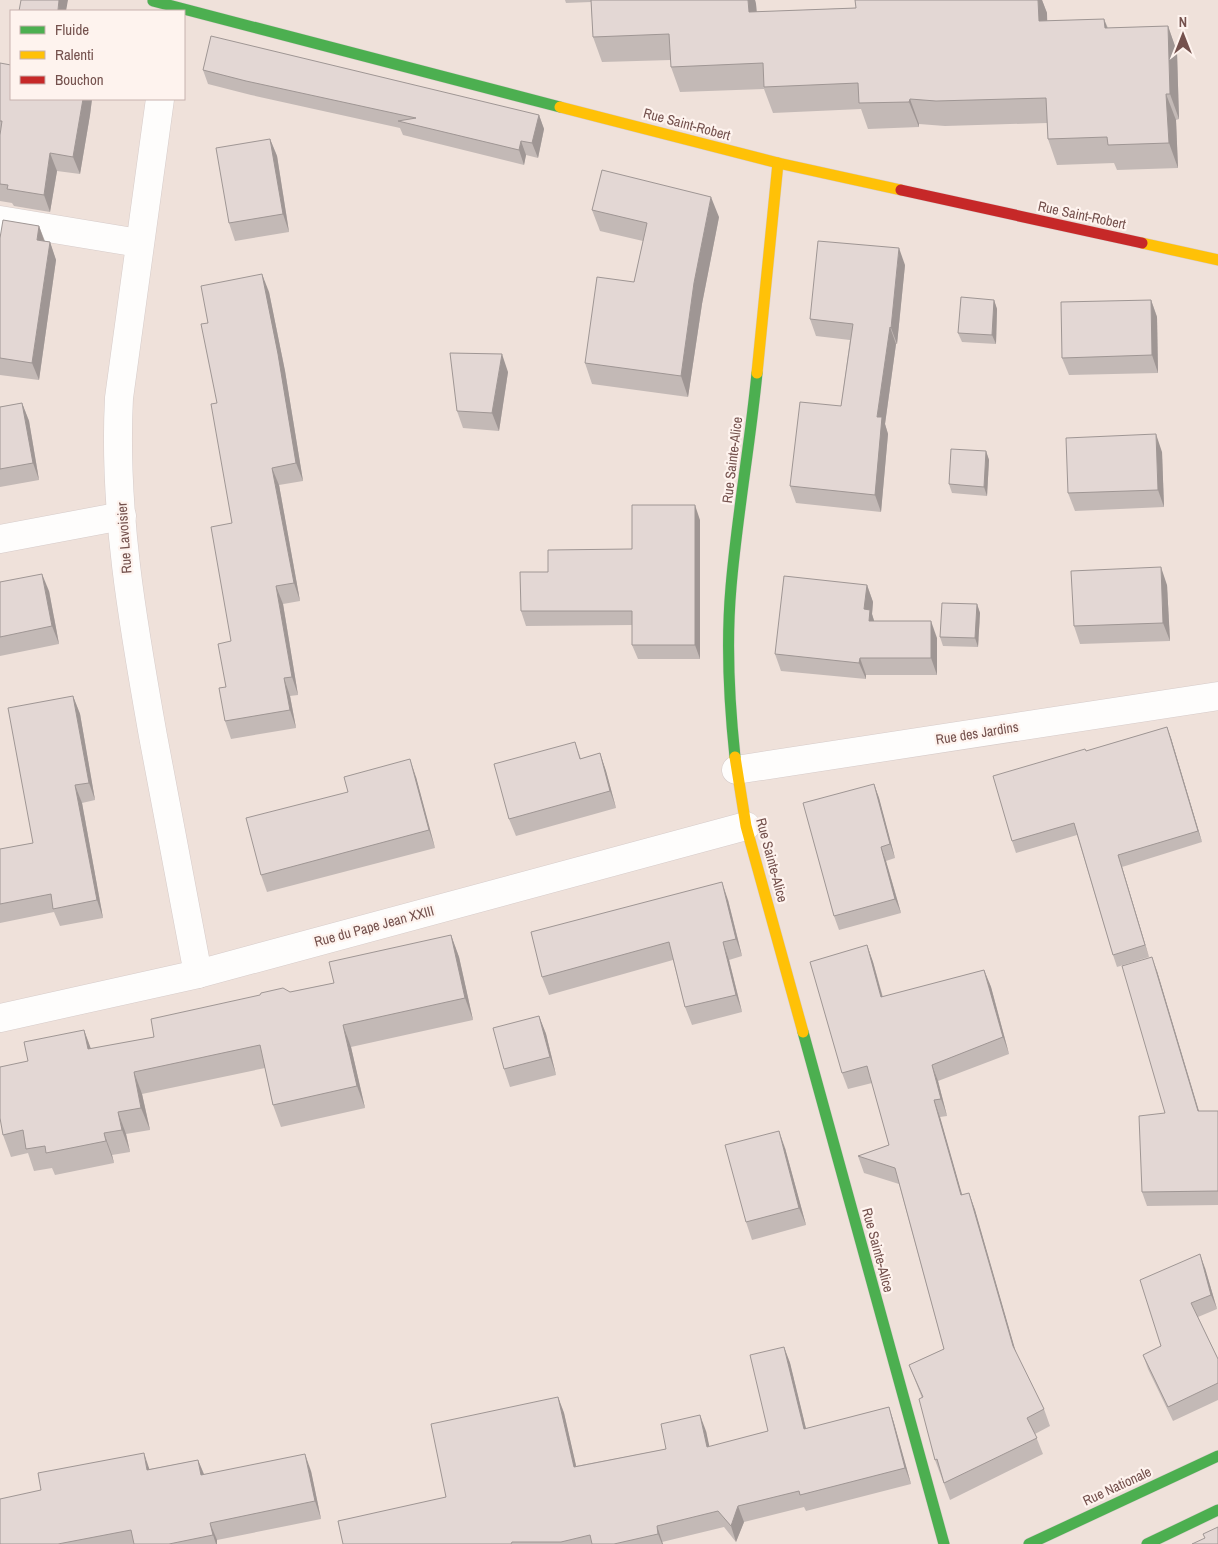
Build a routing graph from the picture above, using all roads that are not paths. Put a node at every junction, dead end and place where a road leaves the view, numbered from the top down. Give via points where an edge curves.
1 (154, 4) edge
2 (178, 10) edge
3 (185, 12) edge
4 (160, 100) edge
5 (778, 163) junction
6 (0, 220) edge
7 (139, 243) junction
8 (1218, 260) edge
9 (122, 516) junction
10 (0, 539) edge
11 (1218, 696) edge
12 (736, 770) junction
13 (746, 826) junction
14 (198, 974) junction
15 (0, 1018) edge
16 (1218, 1456) edge
17 (1218, 1510) edge
18 (944, 1544) edge
19 (1028, 1544) edge
20 (1147, 1544) edge

1 - 2 street, Rue Saint-Robert
3 - 5 street, Rue Saint-Robert
4 - 7 street, Rue Lavoisier
5 - 8 street, Rue Saint-Robert
5 - 12 street, Rue Sainte-Alice via 732,588 729,649
6 - 7 street
7 - 9 street, Rue Lavoisier via 119,398 117,432
9 - 10 street
9 - 14 street, Rue Lavoisier via 138,654
11 - 12 street, Rue des Jardins
12 - 13 street, Rue Sainte-Alice
13 - 14 street, Rue du Pape Jean XXIII
13 - 18 street, Rue Sainte-Alice
14 - 15 street, Rue du Pape Jean XXIII
16 - 19 street, Rue Nationale
17 - 20 street

